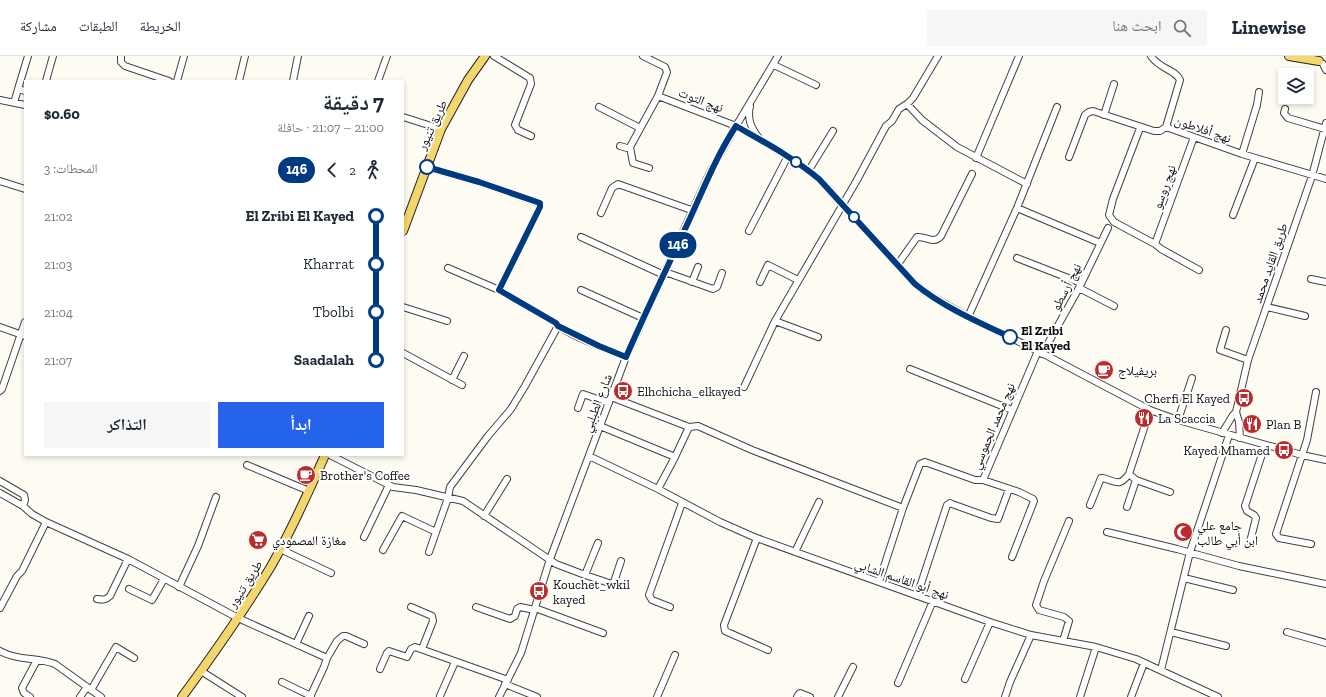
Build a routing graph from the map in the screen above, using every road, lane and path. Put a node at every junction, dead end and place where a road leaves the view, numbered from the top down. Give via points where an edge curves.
1 (28, 56) edge
2 (53, 56) edge
3 (121, 56) edge
4 (184, 56) edge
5 (245, 56) edge
6 (298, 56) edge
7 (387, 56) edge
8 (484, 56) edge
9 (494, 56) edge
10 (644, 56) edge
11 (778, 56) edge
12 (938, 56) edge
13 (1019, 56) edge
14 (1151, 56) edge
15 (1289, 56) edge
16 (1322, 63) edge
17 (774, 64) junction
18 (46, 80) edge
19 (165, 80) edge
20 (177, 80) edge
21 (239, 80) edge
22 (293, 80) edge
23 (378, 80) edge
24 (1114, 84) dead end
25 (816, 85) dead end
26 (22, 90) edge
27 (1259, 92) dead end
28 (658, 96) junction
29 (0, 100) edge
30 (752, 100) junction
31 (14, 103) junction
32 (24, 105) edge
33 (906, 105) junction
34 (599, 107) dead end
35 (1057, 108) dead end
36 (1285, 109) dead end
37 (1104, 115) junction
38 (404, 117) edge
39 (736, 126) junction
40 (1325, 126) edge
41 (1166, 127) junction
42 (640, 128) junction
43 (1140, 128) junction
44 (441, 129) junction
45 (833, 130) dead end
46 (531, 136) dead end
47 (1194, 137) junction
48 (762, 140) junction
49 (620, 146) dead end
50 (630, 147) junction
51 (1242, 154) junction
52 (788, 156) junction
53 (1069, 157) dead end
54 (976, 158) junction
55 (1255, 158) junction
56 (426, 167) junction
57 (649, 168) dead end
58 (809, 170) junction
59 (972, 174) dead end
60 (1312, 176) junction
61 (1326, 179) edge
62 (0, 181) edge
63 (1027, 184) junction
64 (24, 189) edge
65 (842, 205) junction
66 (1017, 208) junction
67 (694, 211) junction
68 (601, 213) dead end
69 (1233, 216) dead end
70 (404, 228) edge
71 (1108, 228) dead end
72 (749, 231) dead end
73 (581, 237) dead end
74 (1100, 243) junction
75 (1155, 244) junction
76 (1017, 258) dead end
77 (898, 264) junction
78 (698, 267) dead end
79 (448, 268) dead end
80 (1199, 270) dead end
81 (665, 273) junction
82 (722, 273) dead end
83 (798, 280) junction
84 (1311, 280) dead end
85 (692, 282) junction
86 (760, 282) dead end
87 (1326, 282) edge
88 (1080, 286) junction
89 (499, 290) junction
90 (581, 290) dead end
91 (1114, 306) dead end
92 (404, 307) edge
93 (1267, 307) junction
94 (1305, 316) dead end
95 (968, 317) junction
96 (643, 318) junction
97 (447, 321) dead end
98 (775, 321) junction
99 (558, 326) junction
100 (0, 327) edge
101 (1226, 330) dead end
102 (23, 335) edge
103 (818, 337) dead end
104 (1040, 352) junction
105 (404, 354) edge
106 (464, 356) dead end
107 (626, 357) junction
108 (1248, 360) junction
109 (910, 369) dead end
110 (1192, 378) dead end
111 (452, 380) junction
112 (462, 385) dead end
113 (744, 387) dead end
114 (0, 391) edge
115 (1316, 392) dead end
116 (610, 400) junction
117 (578, 408) dead end
118 (1012, 410) junction
119 (1150, 410) junction
120 (1236, 412) junction
121 (1178, 420) junction
122 (600, 426) junction
123 (689, 427) junction
124 (1222, 433) junction
125 (1229, 435) junction
126 (1240, 438) junction
127 (1265, 444) junction
128 (1302, 455) junction
129 (325, 456) edge
130 (332, 456) edge
131 (589, 456) junction
132 (675, 457) junction
133 (1326, 460) edge
134 (247, 465) dead end
135 (1130, 474) junction
136 (507, 479) dead end
137 (983, 480) junction
138 (1136, 480) junction
139 (0, 481) edge
140 (389, 485) junction
141 (658, 489) junction
142 (1010, 489) junction
143 (309, 491) junction
144 (1170, 492) dead end
145 (0, 493) edge
146 (216, 497) dead end
147 (448, 498) junction
148 (819, 502) dead end
149 (682, 503) junction
150 (1090, 505) dead end
151 (23, 506) junction
152 (1127, 507) dead end
153 (903, 508) junction
154 (484, 516) junction
155 (1069, 521) dead end
156 (46, 522) junction
157 (436, 532) junction
158 (1108, 532) dead end
159 (364, 537) dead end
160 (757, 538) junction
161 (598, 542) dead end
162 (1250, 542) dead end
163 (1311, 544) dead end
164 (280, 549) junction
165 (383, 550) dead end
166 (429, 552) dead end
167 (795, 552) junction
168 (1190, 552) junction
169 (1012, 557) dead end
170 (128, 559) junction
171 (550, 559) junction
172 (621, 561) dead end
173 (331, 573) dead end
174 (585, 576) junction
175 (1184, 578) junction
176 (164, 579) junction
177 (879, 582) junction
178 (1326, 584) edge
179 (179, 587) junction
180 (129, 589) dead end
181 (1233, 590) dead end
182 (917, 596) junction
183 (97, 599) dead end
184 (933, 601) junction
185 (411, 607) dead end
186 (476, 607) dead end
187 (0, 608) edge
188 (670, 608) dead end
189 (535, 609) junction
190 (309, 616) dead end
191 (238, 618) junction
192 (990, 622) junction
193 (1171, 632) junction
194 (1287, 632) dead end
195 (603, 633) dead end
196 (1031, 635) junction
197 (1064, 641) junction
198 (1326, 643) edge
199 (296, 644) junction
200 (364, 644) dead end
201 (1226, 646) dead end
202 (1096, 648) junction
203 (422, 650) junction
204 (768, 650) dead end
205 (0, 651) edge
206 (675, 655) dead end
207 (134, 658) dead end
208 (327, 658) junction
209 (37, 660) junction
210 (455, 662) junction
211 (1144, 663) junction
212 (853, 667) dead end
213 (380, 669) dead end
214 (1160, 670) junction
215 (201, 671) junction
216 (965, 679) dead end
217 (282, 682) dead end
218 (507, 682) junction
219 (898, 683) dead end
220 (89, 689) junction
221 (311, 696) edge
222 (440, 696) dead end
223 (30, 697) edge
224 (80, 697) edge
225 (101, 697) edge
226 (182, 697) edge
227 (242, 697) edge
228 (499, 697) edge
229 (537, 697) edge
230 (657, 697) edge
231 (797, 697) edge
232 (810, 697) edge
233 (838, 697) edge
234 (1005, 697) edge
235 (1080, 697) edge
236 (1131, 697) edge
237 (1218, 697) edge

1 - 26 street
2 - 18 street
3 - 19 street via 121,62 125,66
4 - 20 street
5 - 21 street
6 - 22 street
7 - 23 street
8 - 44 main road, طريق تنيور
9 - 46 street via 530,78 515,125 518,130
10 - 28 street, نهج التوت via 665,67 667,72
11 - 17 street, شارع الطبلبي
12 - 33 street via 913,98
13 - 54 street
14 - 41 street via 1156,63 1177,74 1180,80
15 - 16 main road
17 - 25 street
17 - 30 street, شارع الطبلبي
24 - 37 street
26 - 31 street
27 - 51 street
28 - 39 street, نهج التوت
28 - 42 street, نهج التوت
29 - 31 street
30 - 39 street, شارع الطبلبي
30 - 48 street via 749,120 753,130
31 - 32 street
33 - 54 street via 939,134
33 - 65 street via 899,109 887,126
34 - 42 street
35 - 63 street
36 - 40 street via 1284,113 1288,118
37 - 43 street, نهج أفلاطون
37 - 53 street, نهج أفلاطون via 1093,111 1085,115
38 - 44 street
39 - 48 street, نهج التوت
39 - 67 street, شارع الطبلبي via 711,170
40 - 60 street, طريق القايد محمد
41 - 43 street, نهج أفلاطون via 1160,131
41 - 47 street, نهج أفلاطون
42 - 50 street, نهج التوت
43 - 75 street via 1109,215 1114,222
44 - 56 main road, طريق تنيور
45 - 58 street
47 - 51 street, نهج أفلاطون
47 - 75 street, نهج روسو
48 - 52 street, نهج التوت
49 - 50 street
50 - 57 street via 633,162
51 - 55 street, نهج أفلاطون
52 - 58 street, نهج التوت
52 - 72 street
54 - 63 street
55 - 60 street, نهج أفلاطون
55 - 69 street
56 - 70 main road, طريق تنيور
56 - 89 street via 540,203
58 - 65 street, نهج التوت
59 - 77 street via 938,240 917,237
60 - 61 street, نهج أفلاطون
60 - 93 street, طريق القايد محمد
62 - 64 street
63 - 66 street
65 - 77 street, نهج التوت
65 - 83 street
66 - 74 street
66 - 95 street
67 - 68 street via 618,184 612,188
67 - 81 street, شارع الطبلبي
71 - 74 street, نهج أرسطو
73 - 81 street
74 - 88 street, نهج أرسطو
75 - 80 street
76 - 88 street
77 - 95 street, نهج التوت via 915,284 928,294
78 - 85 street
79 - 89 street
81 - 85 street
81 - 96 street, شارع الطبلبي
82 - 85 street via 717,287 713,289
83 - 86 street via 768,265
83 - 98 street
84 - 87 street
88 - 91 street
88 - 104 street, نهج أرسطو
89 - 99 street
90 - 96 street
92 - 97 street
93 - 94 street
93 - 108 street, طريق القايد محمد
95 - 104 street, نهج التوت
96 - 107 street, شارع الطبلبي
98 - 103 street
98 - 113 street
99 - 107 street
99 - 147 street via 511,409 454,481
100 - 102 street
101 - 108 street via 1220,350
102 - 114 street
104 - 118 street, نهج محمد الجموسي
104 - 119 street, نهج التوت
105 - 111 street
106 - 111 street
107 - 116 street, شارع الطبلبي
108 - 120 street, طريق القايد محمد
109 - 118 street
110 - 121 street
111 - 112 street
115 - 128 street
116 - 117 street via 584,394
116 - 122 street, شارع الطبلبي
116 - 123 street
118 - 137 street, نهج محمد الجموسي
119 - 121 street, نهج التوت
119 - 135 street
120 - 124 street, طريق القايد محمد
120 - 126 street, طريق القايد محمد
121 - 124 street, نهج التوت
122 - 131 street, شارع الطبلبي
122 - 132 street
123 - 132 street
123 - 153 street via 698,426 752,450
124 - 125 street, نهج التوت
125 - 126 street, نهج التوت
125 - 168 street
126 - 127 street, نهج التوت
127 - 128 street, نهج التوت
127 - 162 street via 1245,506 1246,511 1256,518
128 - 133 street, نهج التوت
128 - 163 street via 1276,534 1280,538
129 - 143 main road, طريق تنيور
130 - 140 street
131 - 141 street, نهج أبو القاسم الشابي
131 - 171 street, شارع الطبلبي
132 - 141 street
134 - 143 street
135 - 138 street
135 - 150 street via 1119,483 1101,478
136 - 154 street
137 - 142 street, نهج محمد الجموسي
137 - 153 street via 975,480 925,462 918,466
138 - 144 street
138 - 152 street
139 - 151 street via 24,495
140 - 147 street
140 - 159 street
141 - 149 street, نهج أبو القاسم الشابي
142 - 169 street, نهج محمد الجموسي via 1032,497 1034,501
142 - 182 street via 998,518 991,518 950,503 948,505
143 - 164 main road, طريق تنيور
145 - 151 street
146 - 179 street
147 - 154 street via 463,501
147 - 157 street
148 - 167 street
149 - 160 street, نهج أبو القاسم الشابي
149 - 188 street via 649,595 652,600
151 - 156 street
153 - 177 street
154 - 171 street
155 - 197 street via 1036,605 1039,610 1064,617 1069,621
156 - 170 street
156 - 187 street
157 - 165 street via 402,516
157 - 166 street
158 - 168 street
160 - 167 street, نهج أبو القاسم الشابي
160 - 204 street via 724,625 725,631
161 - 174 street
164 - 173 street
164 - 191 main road, طريق تنيور
167 - 177 street, نهج أبو القاسم الشابي
168 - 175 street
168 - 178 street via 1239,566
170 - 176 street
170 - 183 street via 110,596 103,600
171 - 174 street
171 - 189 street, شارع الطبلبي
172 - 174 street via 612,584
175 - 181 street
175 - 193 street
176 - 179 street
176 - 180 street via 152,600
177 - 182 street, نهج أبو القاسم الشابي
179 - 191 street
182 - 184 street, نهج أبو القاسم الشابي
184 - 192 street, نهج أبو القاسم الشابي
184 - 219 street
185 - 203 street via 432,616 433,621
186 - 189 street via 510,619 520,607
189 - 195 street
189 - 218 street, شارع الطبلبي via 521,653
190 - 199 street
191 - 199 street
191 - 215 main road, طريق تنيور
192 - 196 street, نهج أبو القاسم الشابي
192 - 216 street
193 - 201 street
193 - 214 street
194 - 198 street
196 - 197 street, نهج أبو القاسم الشابي
196 - 234 street
197 - 202 street, نهج أبو القاسم الشابي
199 - 208 street
200 - 208 street via 343,636
202 - 211 street, نهج أبو القاسم الشابي
202 - 235 street
203 - 210 street
203 - 213 street via 415,647 407,657 390,651 386,653
205 - 209 street via 20,658
206 - 230 street
207 - 220 street via 116,648
208 - 221 street
209 - 220 street via 55,664
209 - 223 street via 22,688
210 - 218 street
210 - 222 street
211 - 214 street, نهج أبو القاسم الشابي
211 - 236 street
212 - 233 street
214 - 237 street, نهج أبو القاسم الشابي
215 - 226 main road, طريق تنيور
215 - 227 street
217 - 221 street
218 - 228 street, شارع الطبلبي
218 - 229 street
220 - 224 street
220 - 225 street
231 - 232 street via 800,693

